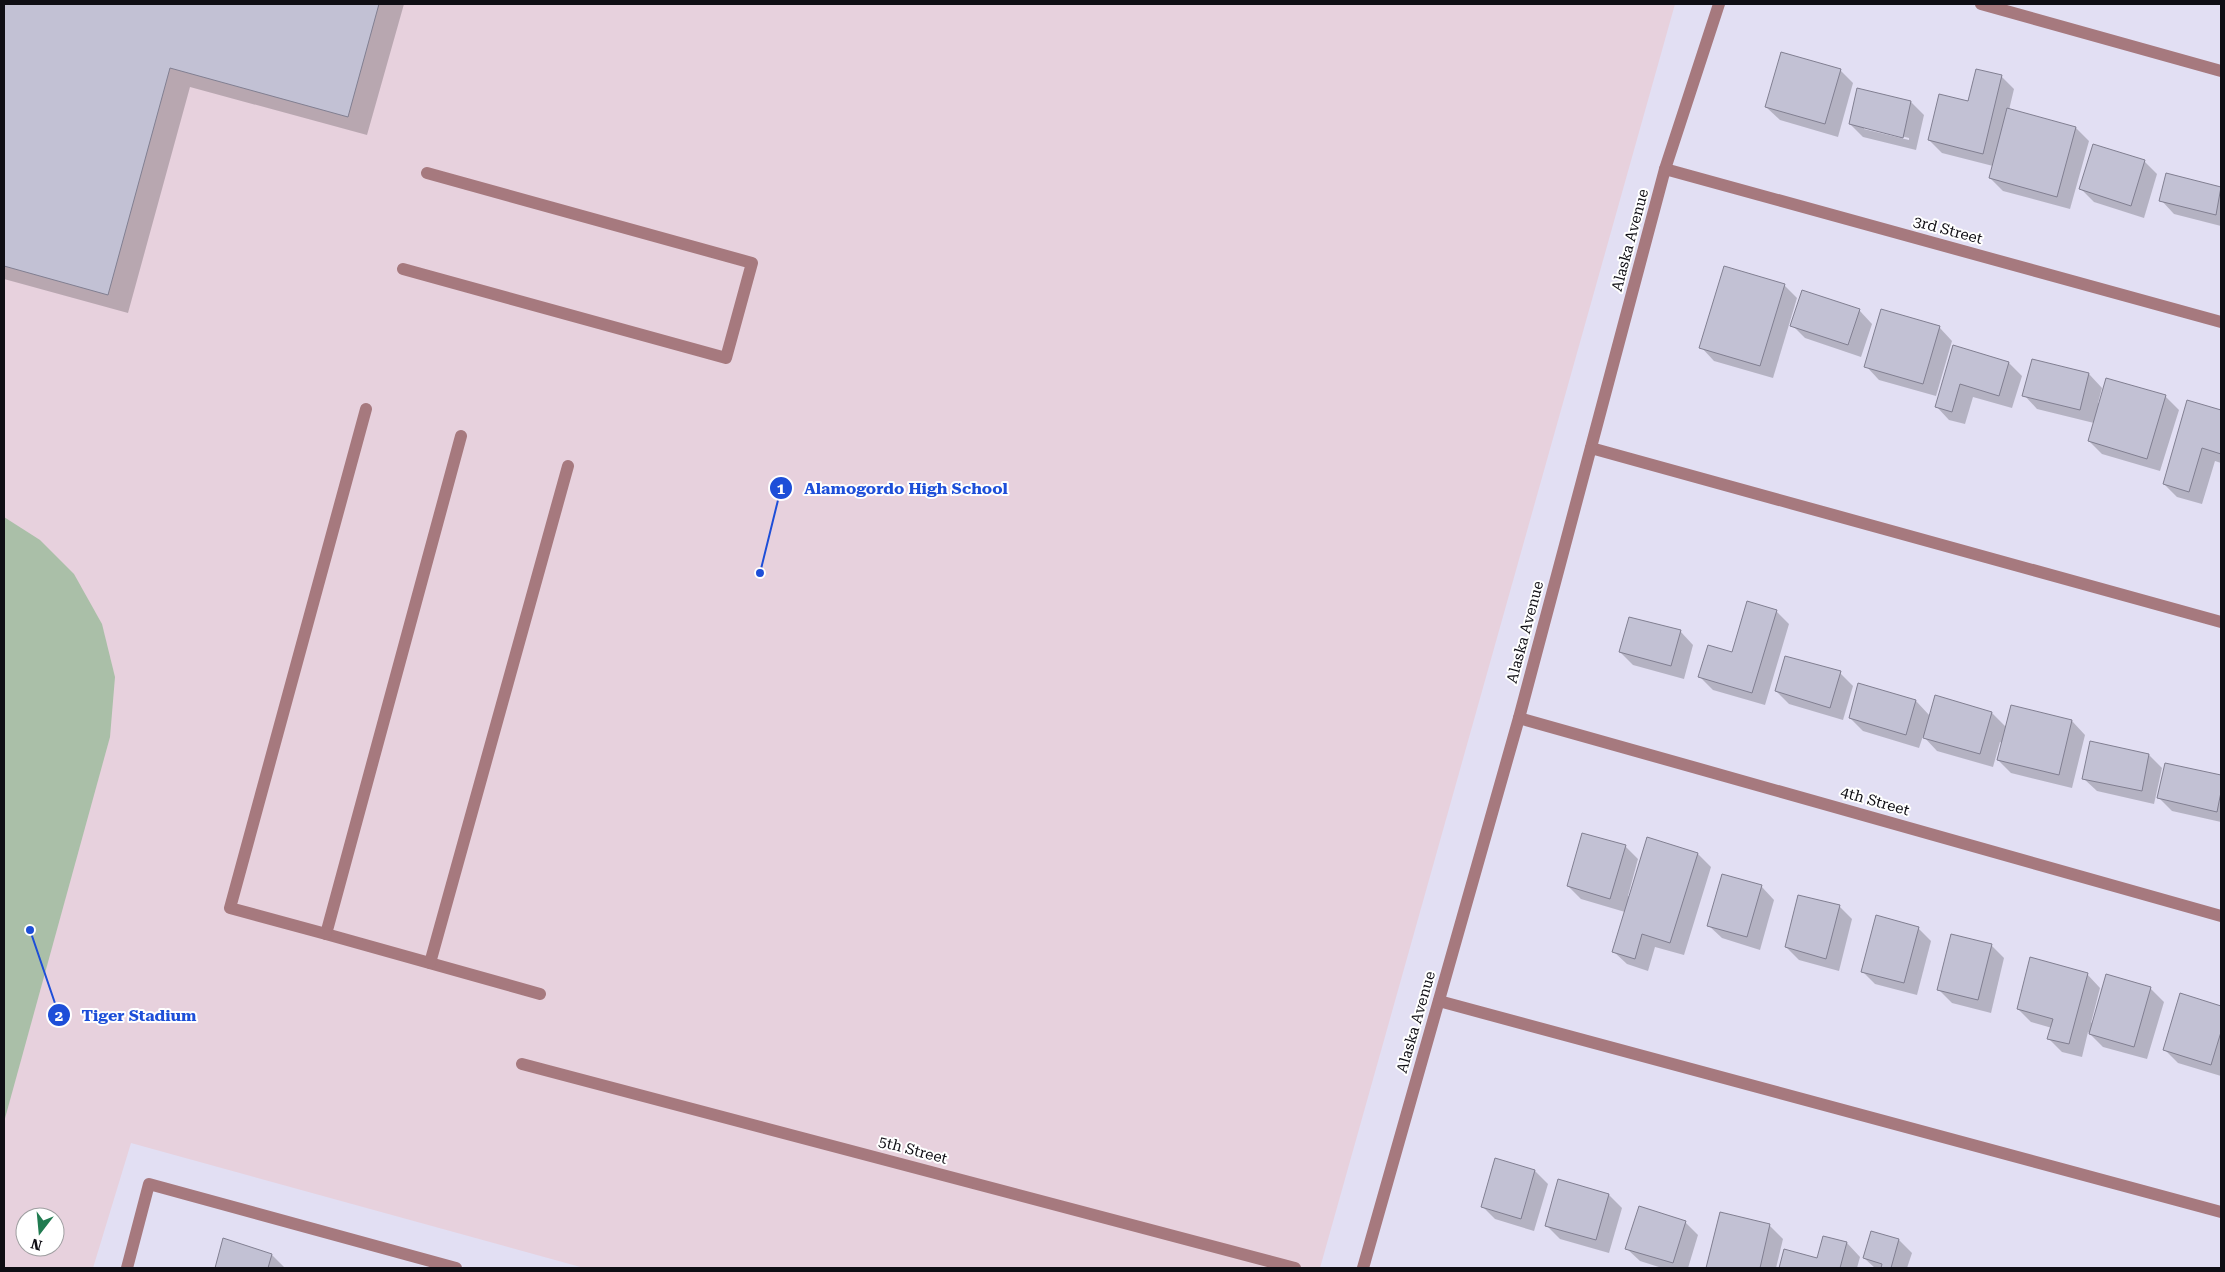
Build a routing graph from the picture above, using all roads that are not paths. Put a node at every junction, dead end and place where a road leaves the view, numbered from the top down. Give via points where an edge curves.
1 (1719, 4) edge
2 (1981, 4) edge
3 (2221, 71) edge
4 (1665, 169) junction
5 (428, 173) dead end
6 (403, 269) dead end
7 (2221, 322) edge
8 (366, 409) dead end
9 (461, 436) dead end
10 (1592, 448) junction
11 (568, 466) dead end
12 (2221, 622) edge
13 (1519, 718) junction
14 (2221, 916) edge
15 (326, 934) junction
16 (430, 963) junction
17 (540, 994) dead end
18 (1439, 1002) junction
19 (522, 1064) dead end
20 (2221, 1212) edge
21 (127, 1268) edge
22 (456, 1268) edge
23 (1295, 1268) edge
24 (1363, 1268) edge

1 - 4 street, Alaska Avenue
2 - 3 street
4 - 7 street, 3rd Street
4 - 10 street, Alaska Avenue
5 - 6 street via 752,263 726,358
8 - 15 street via 230,908
9 - 15 street
10 - 12 street
10 - 13 street, Alaska Avenue
11 - 16 street
13 - 14 street, 4th Street
13 - 18 street, Alaska Avenue
15 - 16 street
16 - 17 street
18 - 20 street
18 - 24 street, Alaska Avenue
19 - 23 street, 5th Street
21 - 22 street via 149,1184

